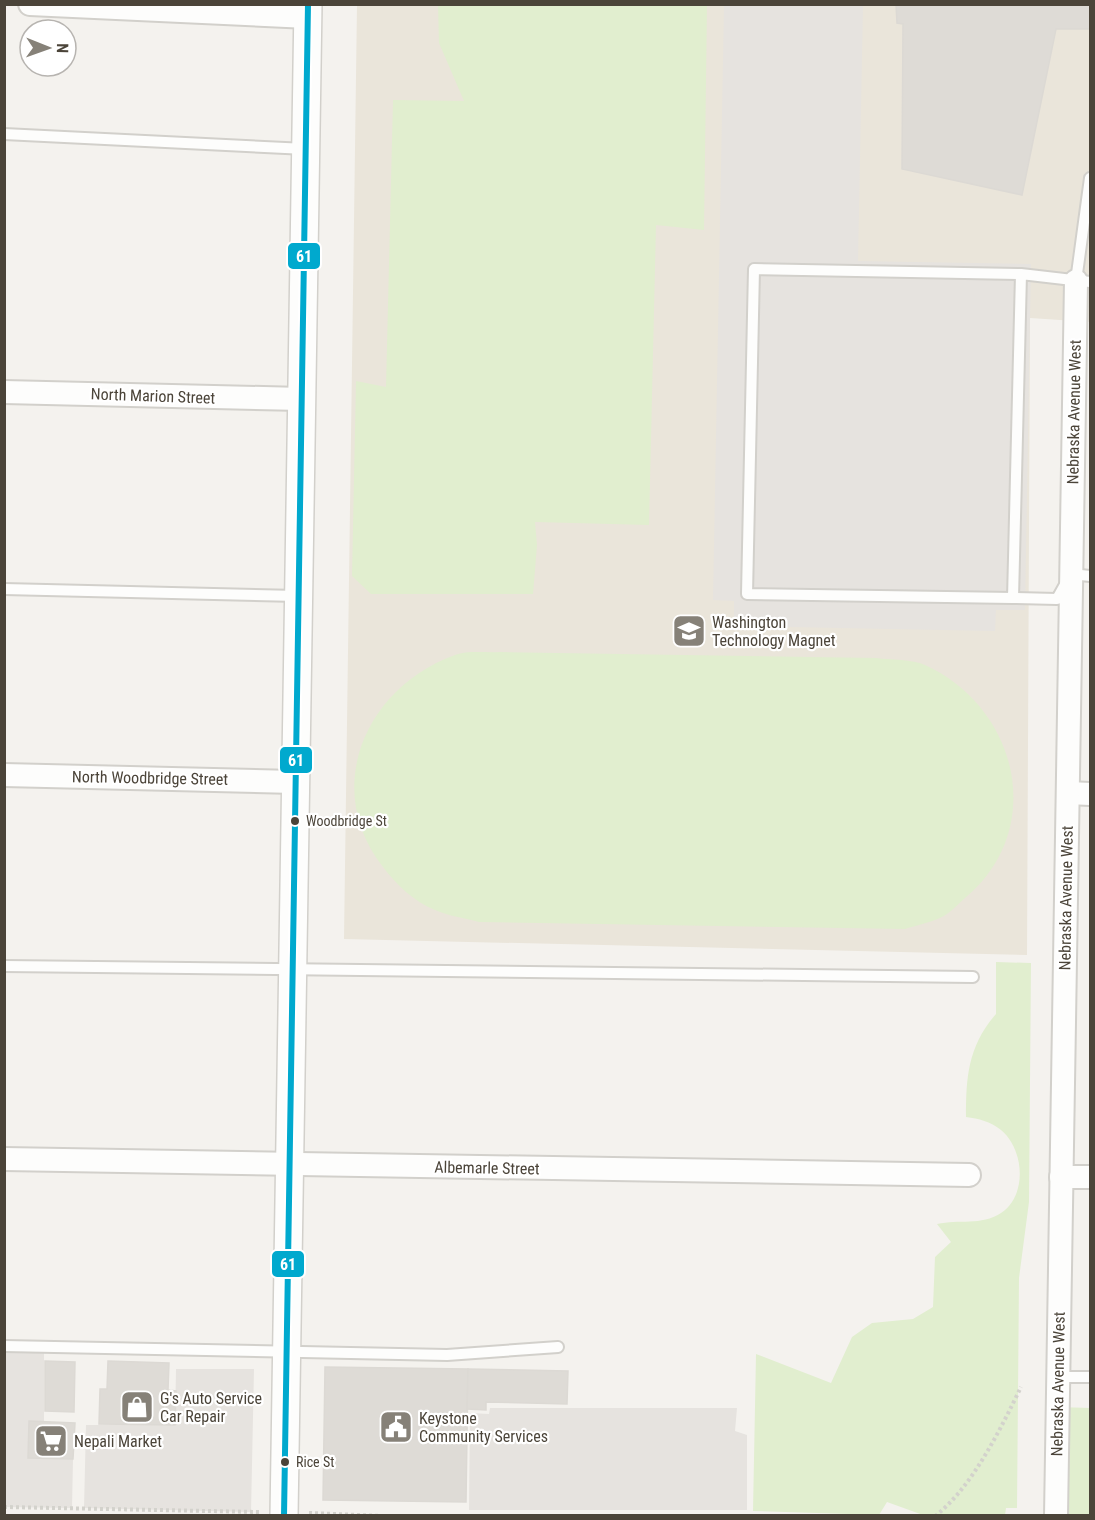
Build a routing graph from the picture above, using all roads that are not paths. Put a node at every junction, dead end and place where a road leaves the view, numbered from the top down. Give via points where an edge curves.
1 (30, 4) edge
2 (308, 11) edge
3 (4, 134) edge
4 (306, 149) junction
5 (1090, 178) edge
6 (1021, 274) junction
7 (1083, 282) edge
8 (4, 392) edge
9 (302, 399) junction
10 (1081, 575) edge
11 (4, 589) edge
12 (298, 596) junction
13 (1013, 598) junction
14 (4, 775) edge
15 (295, 782) junction
16 (1068, 793) junction
17 (1090, 794) edge
18 (4, 966) edge
19 (291, 968) junction
20 (973, 977) dead end
21 (4, 1159) edge
22 (289, 1165) junction
23 (969, 1175) dead end
24 (1061, 1177) junction
25 (1090, 1177) edge
26 (4, 1346) edge
27 (558, 1347) dead end
28 (288, 1353) junction
29 (1058, 1377) junction
30 (1090, 1377) edge
31 (284, 1514) edge
32 (1056, 1515) edge

1 - 2 street
2 - 4 street
3 - 4 lane
4 - 9 street
5 - 7 lane
6 - 7 lane
6 - 13 lane
6 - 13 lane via 754,269 753,281 747,594
7 - 10 street, Nebraska Avenue West
8 - 9 street, North Marion Street
9 - 12 street
10 - 13 lane via 1057,599
10 - 16 street, Nebraska Avenue West
11 - 12 lane
12 - 15 street
14 - 15 street, North Woodbridge Street
15 - 19 street
16 - 17 street
16 - 24 street, Nebraska Avenue West
18 - 19 lane
19 - 20 lane
19 - 22 street
21 - 22 street, Albemarle Street
22 - 23 street, Albemarle Street
22 - 28 street
24 - 25 street
24 - 29 street, Nebraska Avenue West
26 - 28 lane
27 - 28 lane via 447,1355
28 - 31 street
29 - 30 lane
29 - 32 street, Nebraska Avenue West

